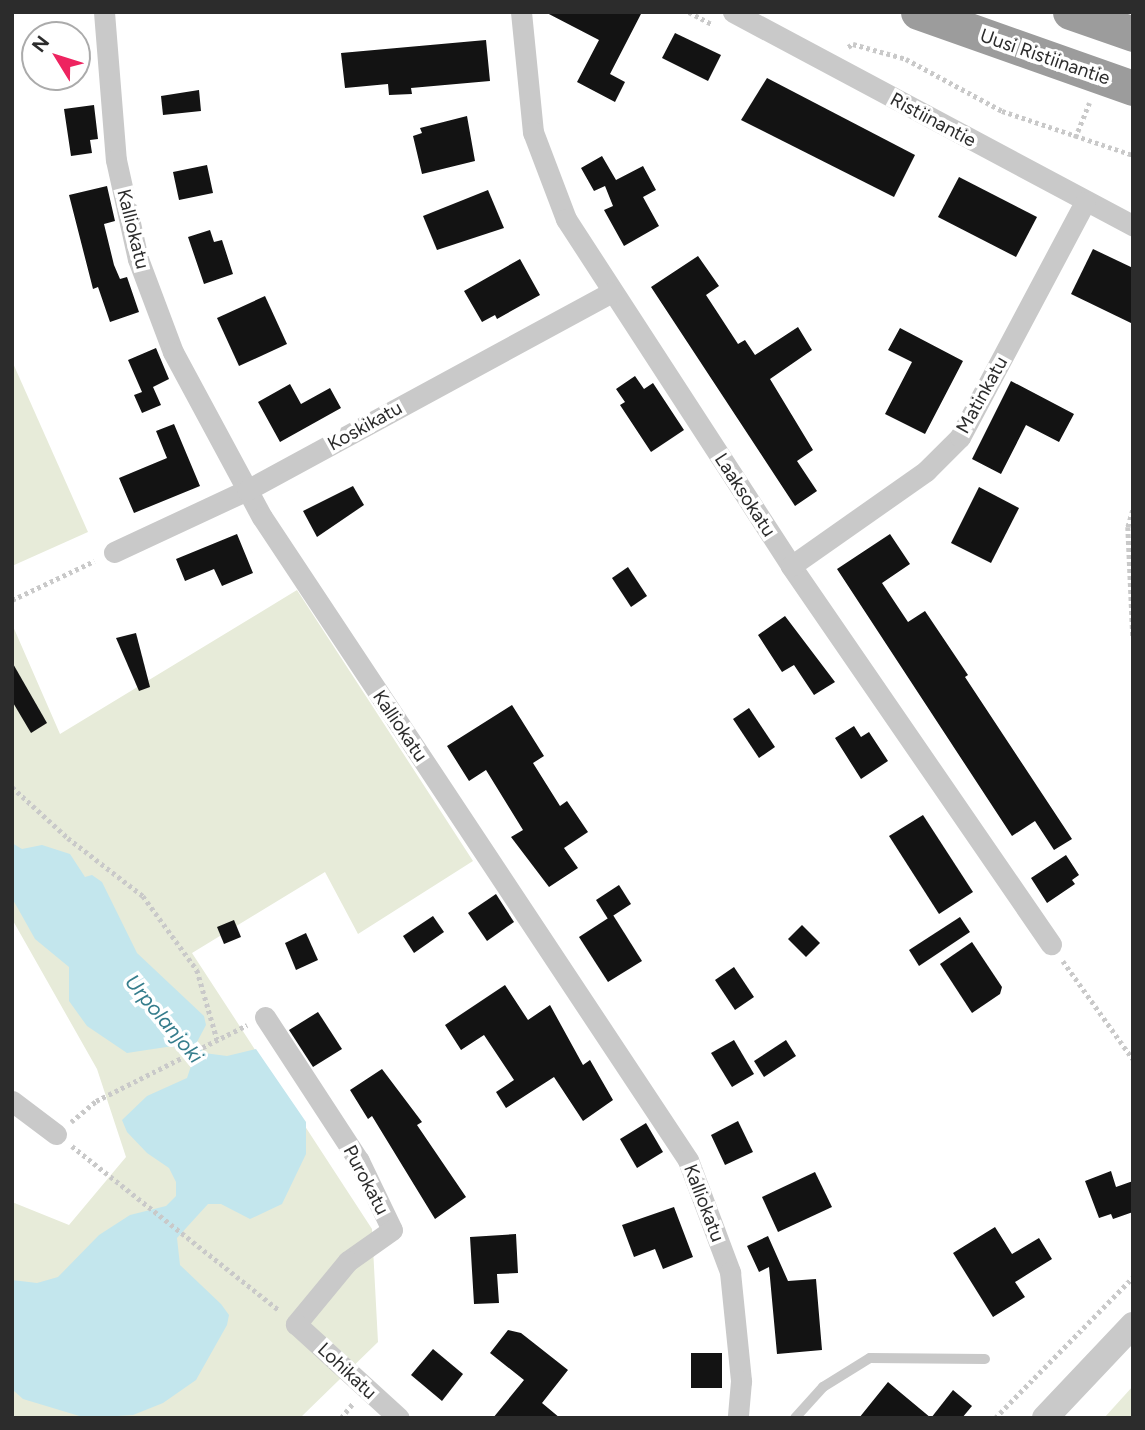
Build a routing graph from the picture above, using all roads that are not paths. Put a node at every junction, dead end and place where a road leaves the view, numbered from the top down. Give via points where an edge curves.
1 (104, 12) edge
2 (522, 12) edge
3 (733, 12) edge
4 (918, 12) edge
5 (1070, 12) edge
6 (1133, 34) edge
7 (1133, 88) edge
8 (1086, 202) junction
9 (1133, 226) edge
10 (611, 292) junction
11 (247, 490) junction
12 (114, 552) road end
13 (791, 566) junction
14 (1051, 944) road end
15 (265, 1017) road end
16 (12, 1101) edge
17 (55, 1134) road end
18 (296, 1324) joint
19 (1133, 1325) edge
20 (985, 1359) dead end
21 (399, 1418) edge
22 (738, 1418) edge
23 (795, 1418) edge
24 (1045, 1418) edge

1 - 11 street, Kalliokatu via 116,160 138,259 173,352
2 - 10 street, Laaksokatu via 533,132 566,219
3 - 8 street, Ristiinantie
4 - 7 highway, Uusi Ristiinantie
5 - 6 highway
8 - 9 street, Ristiinantie
8 - 13 street, Matinkatu via 960,437 926,471
10 - 11 street, Koskikatu
10 - 13 street, Laaksokatu
11 - 12 street, Koskikatu
11 - 22 street, Kalliokatu via 688,1160 730,1272 741,1381
13 - 14 street, Laaksokatu
15 - 18 street, Purokatu via 359,1161 392,1230 348,1261
16 - 17 street
18 - 21 street, Lohikatu
19 - 24 street
20 - 23 lane via 870,1358 823,1387

